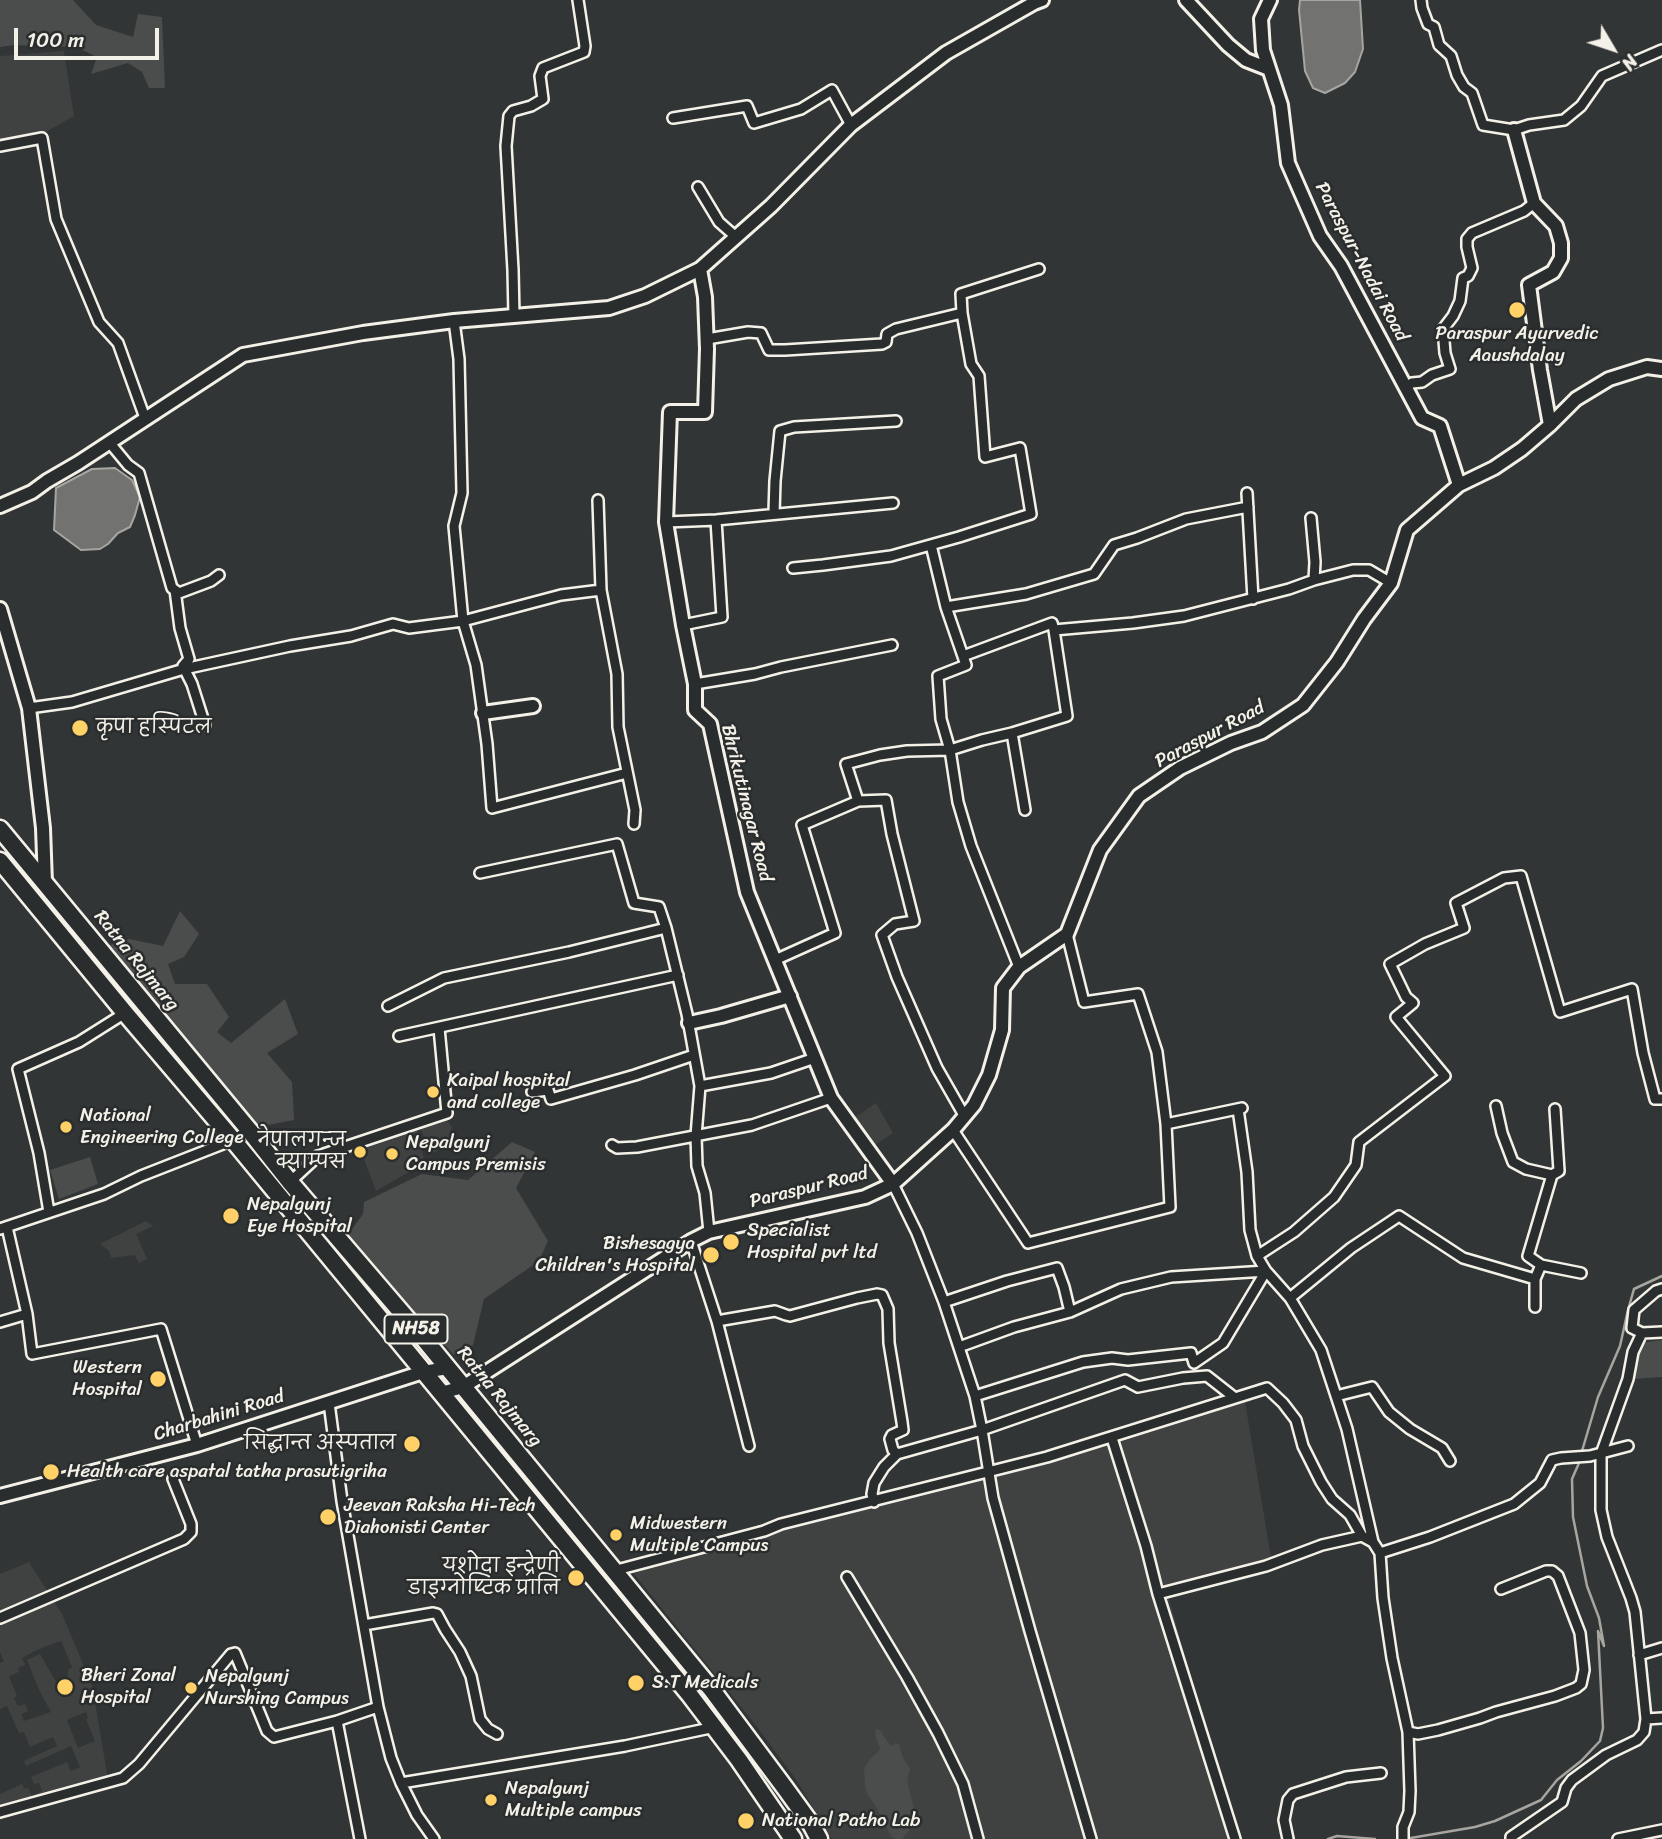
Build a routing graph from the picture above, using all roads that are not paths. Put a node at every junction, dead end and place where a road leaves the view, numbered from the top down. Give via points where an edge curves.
1 (578, 0) edge
2 (1042, 0) edge
3 (1186, 0) edge
4 (1270, 0) edge
5 (1421, 0) edge
6 (1662, 50) edge
7 (1269, 69) junction
8 (673, 118) dead end
9 (851, 125) junction
10 (1514, 130) junction
11 (0, 146) edge
12 (698, 187) dead end
13 (1534, 203) junction
14 (736, 237) junction
15 (700, 269) junction
16 (1039, 269) dead end
17 (962, 313) junction
18 (514, 316) junction
19 (454, 321) junction
20 (706, 339) junction
21 (1662, 369) edge
22 (1406, 387) junction
23 (145, 418) junction
24 (896, 421) dead end
25 (1550, 425) junction
26 (109, 442) junction
27 (1459, 485) junction
28 (1247, 493) dead end
29 (598, 500) dead end
30 (893, 503) dead end
31 (0, 506) edge
32 (1248, 507) junction
33 (774, 513) junction
34 (1311, 517) dead end
35 (716, 520) junction
36 (666, 523) junction
37 (931, 545) junction
38 (793, 568) dead end
39 (219, 575) dead end
40 (1314, 580) junction
41 (1391, 583) junction
42 (175, 590) junction
43 (601, 590) junction
44 (1253, 598) junction
45 (946, 607) junction
46 (0, 609) edge
47 (463, 621) junction
48 (683, 625) junction
49 (1054, 630) junction
50 (892, 645) dead end
51 (963, 656) junction
52 (184, 669) junction
53 (695, 684) junction
54 (533, 706) dead end
55 (29, 708) junction
56 (483, 713) junction
57 (205, 725) dead end
58 (1012, 733) junction
59 (950, 750) junction
60 (627, 773) junction
61 (858, 802) junction
62 (1025, 810) dead end
63 (634, 824) dead end
64 (0, 829) edge
65 (0, 861) edge
66 (480, 873) dead end
67 (45, 883) junction
68 (666, 928) junction
69 (1067, 934) junction
70 (775, 960) junction
71 (1019, 967) junction
72 (678, 975) junction
73 (790, 996) junction
74 (388, 1006) dead end
75 (125, 1013) junction
76 (689, 1023) junction
77 (439, 1028) junction
78 (399, 1036) dead end
79 (694, 1055) junction
80 (815, 1058) junction
81 (700, 1086) junction
82 (532, 1092) dead end
83 (831, 1098) junction
84 (1662, 1099) edge
85 (1496, 1106) dead end
86 (1555, 1109) dead end
87 (965, 1117) junction
88 (1166, 1124) junction
89 (249, 1130) junction
90 (953, 1130) junction
91 (696, 1136) junction
92 (233, 1140) junction
93 (612, 1144) dead end
94 (1552, 1175) junction
95 (289, 1182) junction
96 (893, 1184) junction
97 (50, 1212) junction
98 (4, 1228) edge
99 (709, 1232) junction
100 (691, 1241) junction
101 (1257, 1256) junction
102 (1541, 1265) junction
103 (1266, 1271) junction
104 (1581, 1273) dead end
105 (1535, 1279) junction
106 (1662, 1289) edge
107 (1290, 1298) junction
108 (944, 1302) junction
109 (1535, 1307) dead end
110 (1070, 1312) junction
111 (27, 1314) junction
112 (717, 1321) junction
113 (0, 1322) edge
114 (1662, 1332) edge
115 (1642, 1333) junction
116 (959, 1347) junction
117 (449, 1368) junction
118 (424, 1372) junction
119 (463, 1387) junction
120 (441, 1393) junction
121 (975, 1396) junction
122 (1336, 1396) junction
123 (1236, 1398) junction
124 (329, 1403) junction
125 (982, 1430) junction
126 (1112, 1437) junction
127 (197, 1445) junction
128 (749, 1446) dead end
129 (1628, 1446) dead end
130 (898, 1454) junction
131 (1601, 1454) junction
132 (1450, 1461) dead end
133 (990, 1471) junction
134 (173, 1479) dead end
135 (0, 1496) edge
136 (874, 1502) junction
137 (1362, 1536) junction
138 (1373, 1542) junction
139 (1380, 1553) junction
140 (613, 1571) junction
141 (847, 1577) dead end
142 (1501, 1589) dead end
143 (1158, 1594) junction
144 (0, 1618) edge
145 (364, 1625) junction
146 (1662, 1648) edge
147 (1639, 1655) junction
148 (378, 1707) junction
149 (1662, 1718) edge
150 (1646, 1719) junction
151 (337, 1721) junction
152 (715, 1727) junction
153 (1408, 1732) junction
154 (497, 1734) dead end
155 (1381, 1773) dead end
156 (401, 1783) junction
157 (0, 1812) edge
158 (1662, 1830) edge
159 (360, 1839) edge
160 (434, 1839) edge
161 (793, 1839) edge
162 (819, 1839) edge
163 (978, 1839) edge
164 (1091, 1839) edge
165 (1235, 1839) edge
166 (1288, 1839) edge
167 (1403, 1839) edge
168 (1510, 1839) edge
169 (1618, 1839) edge

1 - 18 street via 584,52 543,68 543,99 509,116 506,146
2 - 9 street via 946,53
3 - 7 street via 1246,60
4 - 7 street, Paraspur-Nadai Road via 1261,19
5 - 10 street via 1438,45 1451,56 1457,75 1472,93 1483,125
6 - 10 street via 1602,76 1581,106 1564,120
7 - 22 street, Paraspur-Nadai Road via 1281,105 1288,163 1320,236
8 - 9 street via 747,106 754,123 801,109 832,90
9 - 14 street
10 - 13 street
11 - 23 street via 42,138 56,219 99,322 118,343
12 - 14 street via 719,222
13 - 22 street via 1472,233 1467,247 1472,268 1463,278 1460,301 1443,329 1450,369
13 - 25 street via 1556,226 1561,243 1561,258 1553,272 1529,285
14 - 15 street
15 - 18 street via 609,308
15 - 20 street, Bhrikutinagar Road
16 - 17 street via 961,294
17 - 20 street via 896,330 887,334 882,344 785,351 769,350 761,332
17 - 37 street via 971,364 979,376 985,457 1020,448 1031,514
18 - 19 street
19 - 23 street via 243,355
19 - 47 street via 462,493 454,526
20 - 36 street, Bhrikutinagar Road via 705,412 670,412
21 - 25 street, Paraspur Road via 1647,367 1609,379 1576,399
22 - 27 street, Paraspur-Nadai Road via 1422,418 1440,426
23 - 26 street
24 - 33 street via 780,431
25 - 27 street, Paraspur Road via 1494,468
26 - 31 street via 32,492
26 - 42 street via 139,473
27 - 41 street, Paraspur Road via 1407,530
28 - 32 street
29 - 43 street
30 - 33 street
32 - 44 street
32 - 45 street via 1186,519 1114,545 1094,574 1026,594
33 - 35 street
34 - 40 street
35 - 36 street
35 - 48 street via 722,617
36 - 48 street, Bhrikutinagar Road
37 - 38 street via 891,556
37 - 45 street
39 - 42 street via 179,593
40 - 41 street via 1369,570
40 - 44 street
41 - 69 street, Paraspur Road via 1303,705 1262,732 1180,768 1139,796 1100,850
42 - 52 street via 189,659
43 - 47 street via 561,595
43 - 60 street via 617,674 618,727
44 - 49 street via 1184,616
45 - 51 street
46 - 55 street
47 - 52 street via 409,628 393,624
47 - 56 street via 476,664
48 - 53 street, Bhrikutinagar Road
49 - 51 street via 1052,623
49 - 58 street via 1067,716
50 - 53 street
51 - 59 street via 966,664 937,676 941,719
52 - 55 street via 72,702
52 - 57 street
53 - 70 street, Bhrikutinagar Road via 695,710 710,724 747,892
54 - 56 street
55 - 67 street
56 - 60 street via 492,808
58 - 59 street
58 - 62 street
59 - 61 street via 907,751 846,764
59 - 71 street via 971,846
60 - 63 street
61 - 70 street via 802,825 835,933
61 - 87 street via 886,800 914,920 895,924 882,934 937,1068
64 - 67 highway, Ratna Rajmarg / NH58
65 - 75 highway, NH58
66 - 68 street via 617,844 634,903 659,907
67 - 89 highway, Ratna Rajmarg / NH58
68 - 72 street
68 - 74 street via 444,978
69 - 71 street, Paraspur Road
69 - 88 street via 1084,1002 1139,994 1157,1052
70 - 73 street, Bhrikutinagar Road
71 - 87 street, Paraspur Road via 1003,988 1002,1030 989,1075
72 - 76 street
72 - 77 street
73 - 76 street
73 - 80 street, Bhrikutinagar Road
75 - 92 highway, NH58
75 - 97 street via 79,1042 18,1069
76 - 79 street
77 - 78 street
77 - 95 street via 447,1113 318,1156
79 - 81 street
79 - 82 street via 551,1099 548,1090
80 - 81 street via 771,1073
80 - 83 street, Bhrikutinagar Road
81 - 91 street
83 - 91 street via 752,1125
83 - 96 street, Bhrikutinagar Road
84 - 101 street via 1655,1099 1632,989 1560,1012 1521,876 1504,878 1456,903 1464,928 1390,964 1413,1003 1396,1017 1445,1076 1359,1142 1356,1165 1334,1197
85 - 94 street via 1513,1162
86 - 94 street via 1559,1171
87 - 90 street, Paraspur Road
88 - 90 street via 1170,1207 1028,1243
88 - 101 street via 1241,1109 1250,1230
89 - 92 street
89 - 95 highway, Ratna Rajmarg / NH58
90 - 96 street, Paraspur Road
91 - 93 street via 637,1147
91 - 99 street
92 - 97 street
92 - 118 highway, NH58
94 - 102 street via 1528,1256
95 - 117 highway, Ratna Rajmarg / NH58
96 - 99 street, Paraspur Road via 865,1197
96 - 108 street via 918,1233
97 - 98 street
98 - 111 street
99 - 100 street, Paraspur Road
100 - 112 street
100 - 119 street, Paraspur Road
101 - 103 street
102 - 104 street
102 - 105 street
103 - 107 street
103 - 110 street via 1171,1277 1121,1289
103 - 121 street via 1223,1343 1194,1363 1191,1353 1083,1362
105 - 107 street via 1463,1258 1399,1216
105 - 109 street
106 - 115 street via 1634,1310 1632,1328
107 - 122 street via 1321,1350
108 - 110 street via 1057,1268
108 - 116 street
110 - 116 street
111 - 113 street
111 - 127 street via 32,1354 162,1329
112 - 128 street
112 - 130 street via 775,1311 790,1315 882,1294 888,1309 903,1430 890,1439
114 - 115 street
115 - 131 street
116 - 121 street
117 - 118 street, Charbahini Road
117 - 119 highway, Ratna Rajmarg / NH58
118 - 120 highway, NH58
118 - 124 street, Charbahini Road
119 - 120 street, Paraspur Road
119 - 140 highway, Ratna Rajmarg / NH58
120 - 152 highway, NH58
121 - 125 street
122 - 132 street via 1372,1387 1389,1412 1442,1448
122 - 138 street
123 - 125 street via 1207,1376 1138,1387 1125,1380
123 - 126 street
123 - 137 street via 1267,1388 1283,1403 1296,1420 1321,1482
124 - 127 street, Charbahini Road
124 - 145 street
125 - 130 street
125 - 133 street
126 - 133 street
126 - 143 street
127 - 135 street, Charbahini Road
129 - 131 street
130 - 136 street via 874,1483
131 - 139 street via 1552,1460 1540,1483 1514,1504
131 - 147 street via 1601,1510 1633,1605
133 - 136 street
133 - 164 street via 993,1498
134 - 144 street via 191,1524 184,1539
136 - 140 street
137 - 138 street
137 - 143 street
138 - 139 street
139 - 153 street via 1383,1598
140 - 162 highway, Ratna Rajmarg / NH58 via 729,1712
141 - 163 street via 938,1733 963,1784
142 - 153 street via 1546,1571 1558,1576 1580,1633 1581,1684 1445,1728
143 - 165 street
145 - 148 street
145 - 154 street via 437,1614 471,1676 480,1719
146 - 147 street
147 - 150 street
148 - 151 street
148 - 156 street
149 - 150 street
150 - 168 street via 1642,1736 1572,1780 1562,1802
151 - 157 street via 274,1737 267,1731 235,1653 231,1654 123,1777
151 - 159 street
152 - 156 street
152 - 161 highway, NH58
153 - 167 street via 1410,1791
155 - 166 street via 1346,1777 1293,1794 1284,1820
156 - 160 street
158 - 169 street

